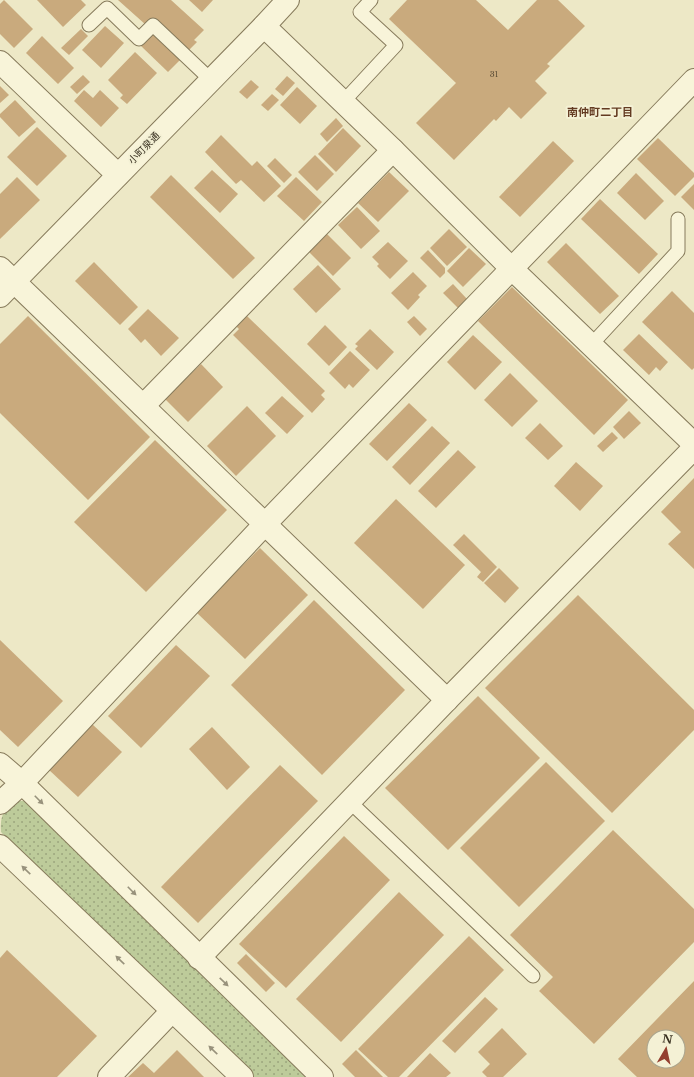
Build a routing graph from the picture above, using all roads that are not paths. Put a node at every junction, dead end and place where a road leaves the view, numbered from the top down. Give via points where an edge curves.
1 (288, 0) edge
2 (371, 0) edge
3 (89, 25) dead end
4 (264, 26) junction
5 (0, 62) edge
6 (211, 80) junction
7 (694, 80) edge
8 (343, 102) junction
9 (393, 150) junction
10 (118, 175) junction
11 (678, 218) dead end
12 (511, 268) junction
13 (5, 282) edge
14 (591, 345) junction
15 (143, 406) junction
16 (694, 444) edge
17 (694, 448) edge
18 (265, 524) junction
19 (447, 700) junction
20 (0, 764) edge
21 (22, 782) junction
22 (349, 802) junction
23 (0, 803) edge
24 (0, 846) edge
25 (199, 958) junction
26 (533, 976) dead end
27 (172, 1011) junction
28 (108, 1077) edge
29 (242, 1077) edge
30 (322, 1077) edge

1 - 4 street, 小町泉通
2 - 8 lane via 360,12 396,45
3 - 6 lane via 107,8 139,39 154,25
4 - 6 street, 小町泉通
4 - 8 street
5 - 10 street
6 - 10 street, 小町泉通
7 - 12 street
8 - 9 street
9 - 12 street
9 - 15 street
10 - 13 street, 小町泉通
11 - 14 lane via 678,251
12 - 14 street
12 - 18 street
13 - 15 street
14 - 16 street
15 - 18 street
17 - 19 street
18 - 19 street
18 - 21 street
19 - 22 street
20 - 21 street
21 - 23 street
21 -> 25 street
22 - 25 street
22 - 26 lane
27 -> 24 street
25 -> 30 street
27 - 28 street
29 -> 27 street

